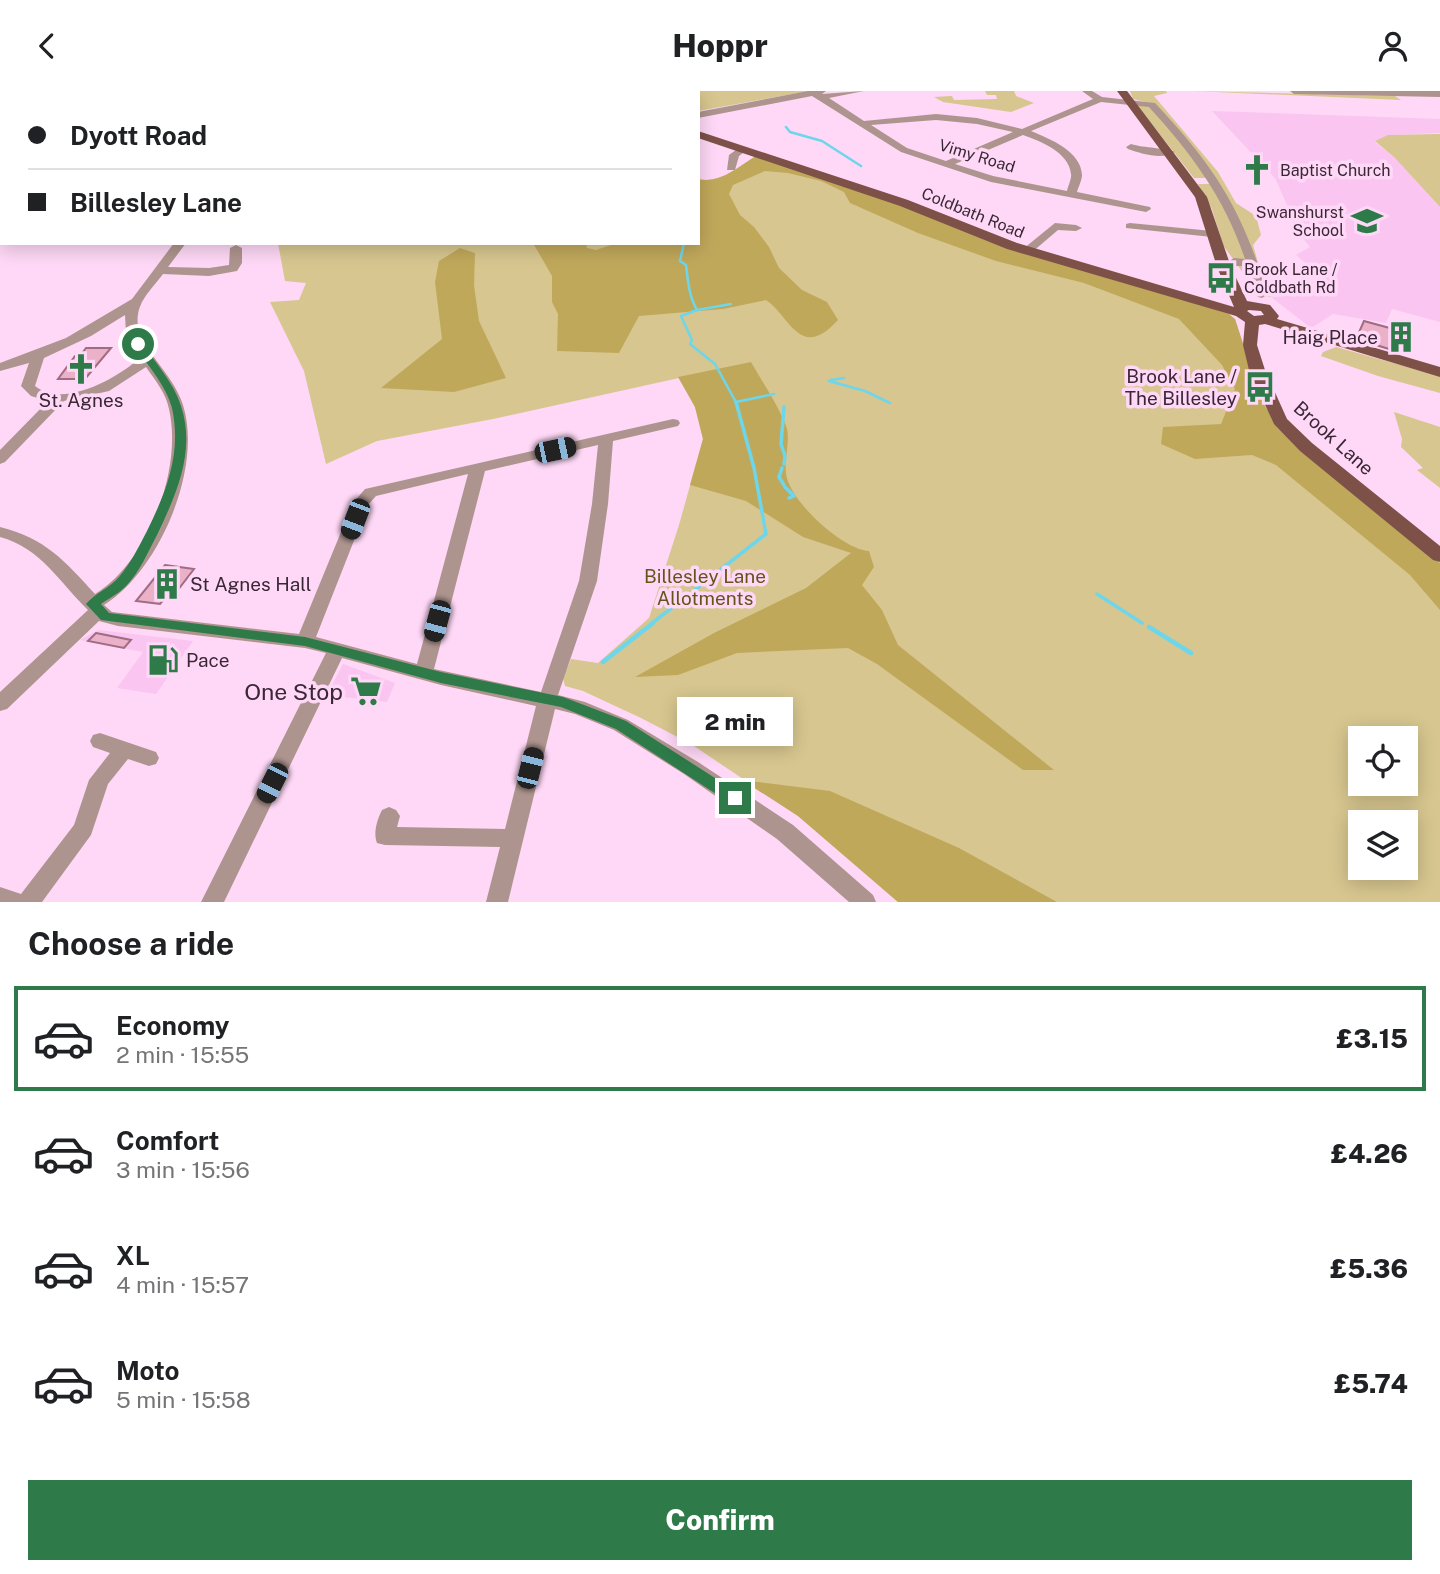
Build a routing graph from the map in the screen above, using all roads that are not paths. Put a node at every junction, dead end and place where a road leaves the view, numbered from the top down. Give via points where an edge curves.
1 (860, 91) edge
2 (1086, 91) edge
3 (1296, 91) edge
4 (820, 94) edge
5 (1440, 95) edge
6 (1128, 98) edge
7 (1100, 99) junction
8 (700, 115) edge
9 (861, 124) junction
10 (1024, 131) junction
11 (700, 135) edge
12 (1131, 147) dead end
13 (743, 149) junction
14 (1170, 152) junction
15 (946, 164) junction
16 (731, 168) dead end
17 (1191, 180) junction
18 (1216, 181) junction
19 (1071, 195) junction
20 (1146, 209) dead end
21 (1129, 226) dead end
22 (1076, 228) dead end
23 (1212, 234) junction
24 (179, 245) edge
25 (236, 248) dead end
26 (1027, 251) junction
27 (1253, 264) junction
28 (1229, 265) junction
29 (160, 270) junction
30 (136, 302) junction
31 (1256, 310) junction
32 (129, 328) junction
33 (99, 329) junction
34 (37, 357) junction
35 (148, 358) junction
36 (0, 367) edge
37 (1440, 372) edge
38 (60, 397) junction
39 (673, 423) dead end
40 (606, 439) junction
41 (0, 459) edge
42 (478, 467) junction
43 (0, 532) edge
44 (1440, 556) edge
45 (96, 607) junction
46 (305, 641) junction
47 (337, 650) junction
48 (424, 673) junction
49 (548, 698) junction
50 (0, 705) edge
51 (100, 741) dead end
52 (124, 750) junction
53 (149, 758) dead end
54 (389, 816) dead end
55 (511, 838) junction
56 (0, 897) edge
57 (14, 902) edge
58 (29, 902) edge
59 (212, 902) edge
60 (497, 902) edge
61 (866, 902) edge

1 - 4 street
2 - 7 street
3 - 5 street
4 - 8 street
4 - 9 street, Vimy Road
6 - 7 street, Brook Lane
6 - 14 main road
6 - 18 street, Brook Lane via 1152,105
7 - 10 street
9 - 10 street via 936,117
9 - 15 street, Vimy Road via 904,150
10 - 15 street
10 - 19 street via 1053,144 1076,166 1077,184
11 - 13 main road, Coldbath Road
12 - 14 street
13 - 16 street via 734,155
13 - 26 main road, Coldbath Road via 904,202
14 - 17 main road
15 - 19 street, Vimy Road via 991,179
17 - 18 street
17 - 23 main road
18 - 27 street, Brook Lane
19 - 20 street, Vimy Road
21 - 23 street
22 - 26 street via 1055,226
23 - 28 main road
24 - 29 street
25 - 29 street via 233,268
26 - 31 main road, Coldbath Road
27 - 28 street
27 - 31 street, Brook Lane
28 - 31 main road
29 - 30 street
30 - 32 street
30 - 33 street
31 - 37 main road, Coldbath Road via 1304,333
31 - 44 main road, Brook Lane via 1250,345 1280,421
32 - 33 street
32 - 35 street
33 - 34 street
34 - 36 street
34 - 38 street via 27,386 39,395
35 - 38 street via 105,389
35 - 45 street via 176,406 178,467 173,490 138,561
38 - 41 street
39 - 40 street
40 - 42 street
40 - 49 street via 588,581
42 - 46 street via 381,488 365,498
42 - 48 street
43 - 45 street via 34,544
45 - 46 street via 106,617 118,620
45 - 50 street
46 - 47 street
47 - 48 street
47 - 59 street
48 - 49 street
49 - 55 street
49 - 61 street via 621,725 691,768 785,832
51 - 52 street
52 - 53 street
52 - 58 street via 99,780 83,829
54 - 55 street via 385,836
55 - 60 street
56 - 57 street

